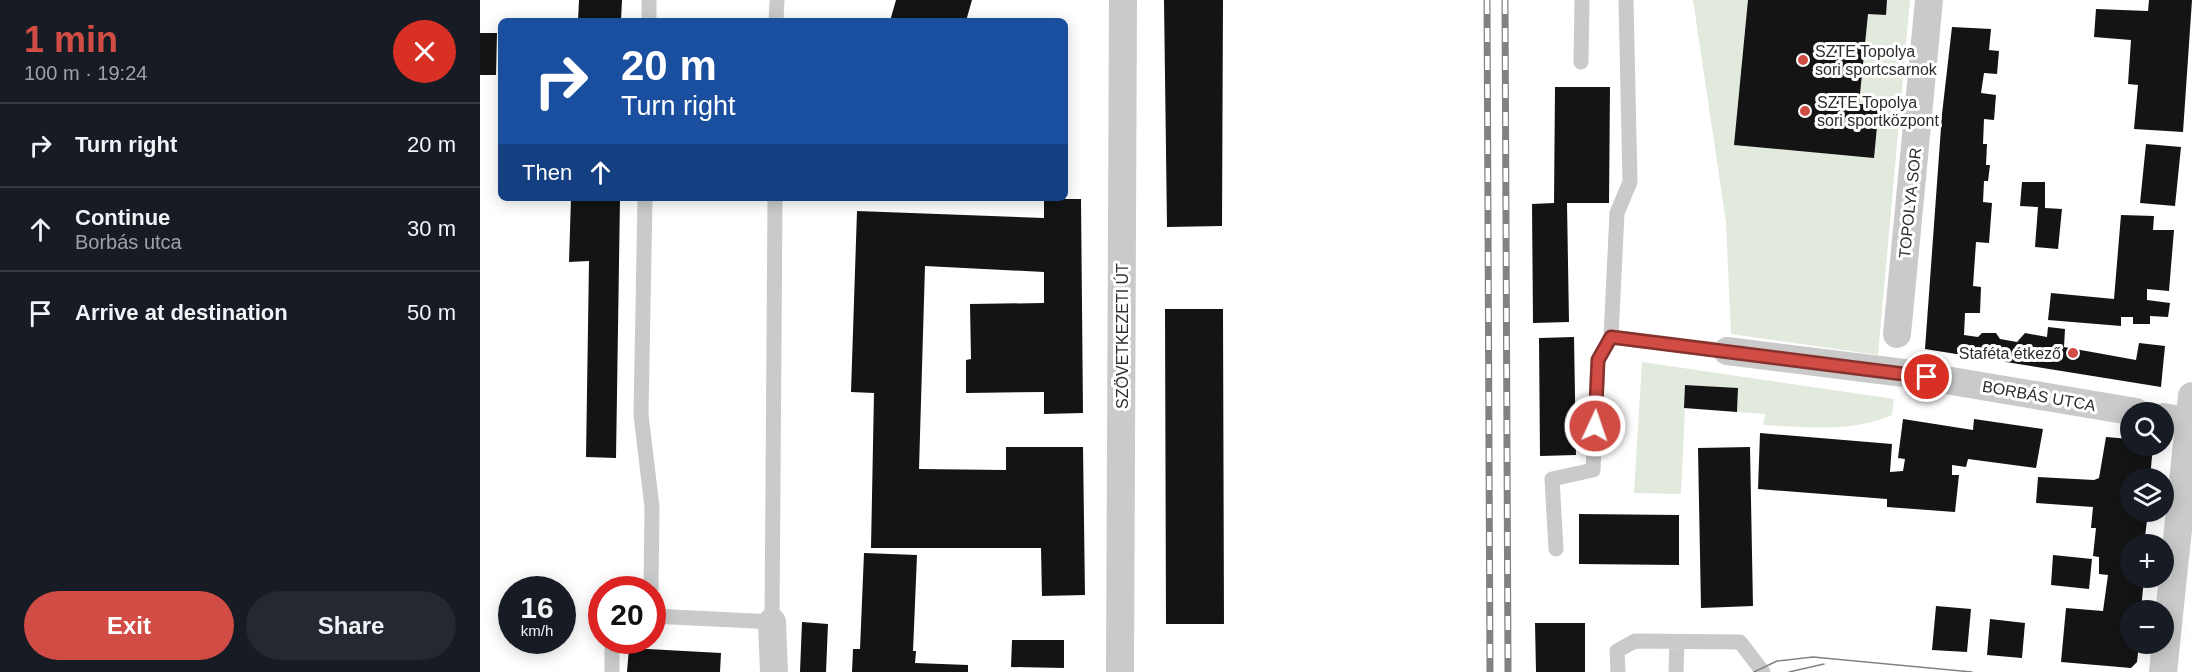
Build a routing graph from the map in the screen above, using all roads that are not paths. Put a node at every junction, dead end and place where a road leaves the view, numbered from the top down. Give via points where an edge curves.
1 (650, 0) edge
2 (777, 0) edge
3 (1123, 0) edge
4 (1582, 0) edge
5 (1626, 0) edge
6 (1929, 0) edge
7 (649, 18) edge
8 (776, 18) edge
9 (1581, 62) dead end
10 (645, 201) edge
11 (775, 201) edge
12 (1897, 334) dead end
13 (1611, 337) junction
14 (1727, 351) joint
15 (2120, 409) edge
16 (2184, 414) edge
17 (1556, 549) dead end
18 (651, 576) edge
19 (666, 617) edge
20 (772, 622) junction
21 (1677, 642) junction
22 (612, 654) edge
23 (612, 672) edge
24 (774, 672) edge
25 (1120, 672) edge
26 (1618, 672) edge
27 (1676, 672) edge
28 (1763, 672) edge
29 (2163, 672) edge

1 - 7 lane
2 - 8 lane
3 - 25 street, SZÖVETKEZETI ÚT
4 - 9 lane
5 - 13 lane via 1630,182 1617,213
6 - 12 street, TOPOLYA SOR
10 - 18 lane via 640,415 652,507
11 - 20 lane
13 - 14 lane
13 - 17 lane via 1598,360 1593,470 1552,479
14 - 15 street, BORBÁS UTCA via 1904,373
16 - 29 street
19 - 20 lane
20 - 24 street
21 - 26 lane via 1635,641 1617,651
21 - 27 lane
21 - 28 lane via 1740,642
22 - 23 lane

